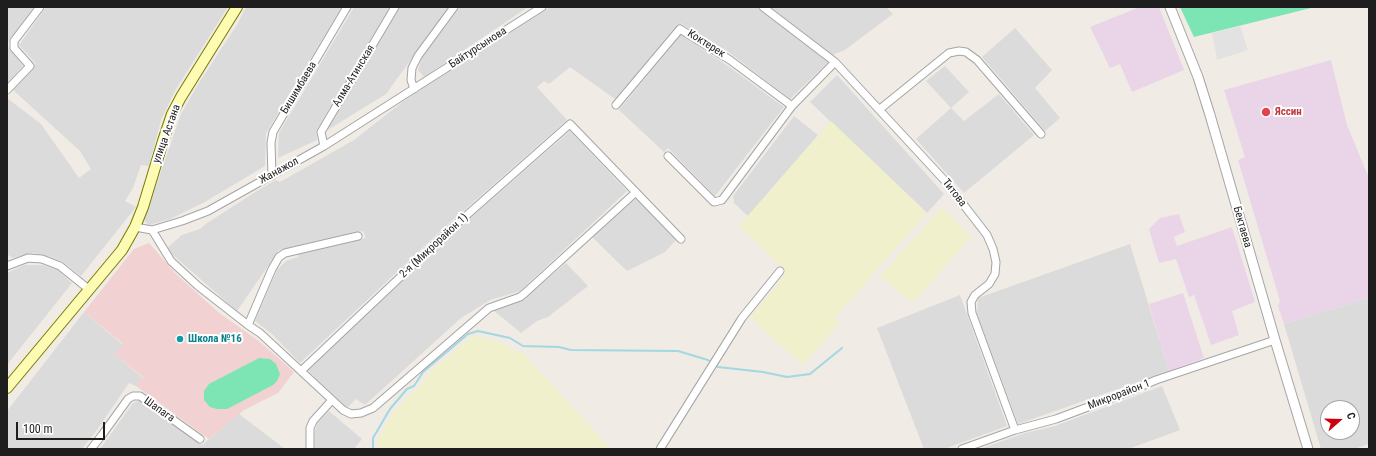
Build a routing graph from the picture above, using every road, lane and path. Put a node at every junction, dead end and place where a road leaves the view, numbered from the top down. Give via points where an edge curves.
1 (40, 7) edge
2 (237, 7) edge
3 (347, 7) edge
4 (395, 7) edge
5 (454, 7) edge
6 (542, 7) edge
7 (763, 7) edge
8 (1170, 7) edge
9 (835, 62) junction
10 (414, 89) junction
11 (7, 90) edge
12 (616, 105) dead end
13 (792, 106) junction
14 (880, 109) junction
15 (1041, 134) dead end
16 (324, 146) junction
17 (668, 156) dead end
18 (272, 176) junction
19 (636, 192) junction
20 (135, 227) junction
21 (152, 230) junction
22 (358, 236) dead end
23 (681, 239) dead end
24 (7, 266) edge
25 (780, 271) dead end
26 (86, 287) junction
27 (248, 325) junction
28 (1275, 340) junction
29 (301, 371) junction
30 (7, 382) edge
31 (7, 388) edge
32 (332, 400) junction
33 (1015, 430) junction
34 (200, 438) dead end
35 (91, 449) edge
36 (310, 449) edge
37 (660, 449) edge
38 (962, 449) edge
39 (1308, 449) edge

1 - 11 street via 14,41 14,48 30,66
2 - 20 main road, улица Астана via 172,114
3 - 18 street, Бишимбаева via 273,132
4 - 16 street, Алма-Атинская via 321,132
5 - 10 street via 412,68 411,80
6 - 10 street, Байтурсынова
7 - 9 street, Титова
8 - 28 street, Бектаева via 1204,96
9 - 13 street
9 - 14 street, Титова
10 - 16 street, Жанажол
12 - 13 street, Коктерек via 680,29 730,60
13 - 17 street via 722,200 714,202
14 - 15 street via 949,53 959,50 977,60
14 - 33 street, Титова via 946,182 992,245 996,262 995,274 989,284 975,295 971,302 972,313
16 - 18 street, Жанажол
18 - 21 street, Жанажол via 208,211
19 - 23 street
19 - 29 street, 2-я (Микрорайон 1) via 570,124 451,229
19 - 32 street via 525,293 489,308 372,408 351,414
20 - 21 street, Жанажол
20 - 26 main road, улица Астана
20 - 31 main road, улица Астана via 122,250
21 - 27 street via 171,261
22 - 27 street via 284,253 279,257
24 - 26 street via 28,258 42,259 60,266
25 - 37 street via 742,318
26 - 30 main road, улица Астана
27 - 29 street
28 - 33 street, Микрорайон 1 via 1156,380 1056,419
28 - 39 street, Бектаева
29 - 32 street
32 - 36 street via 313,420 310,428
33 - 38 street, Микрорайон 1
34 - 35 street, Шапага via 140,396 133,396 128,399

